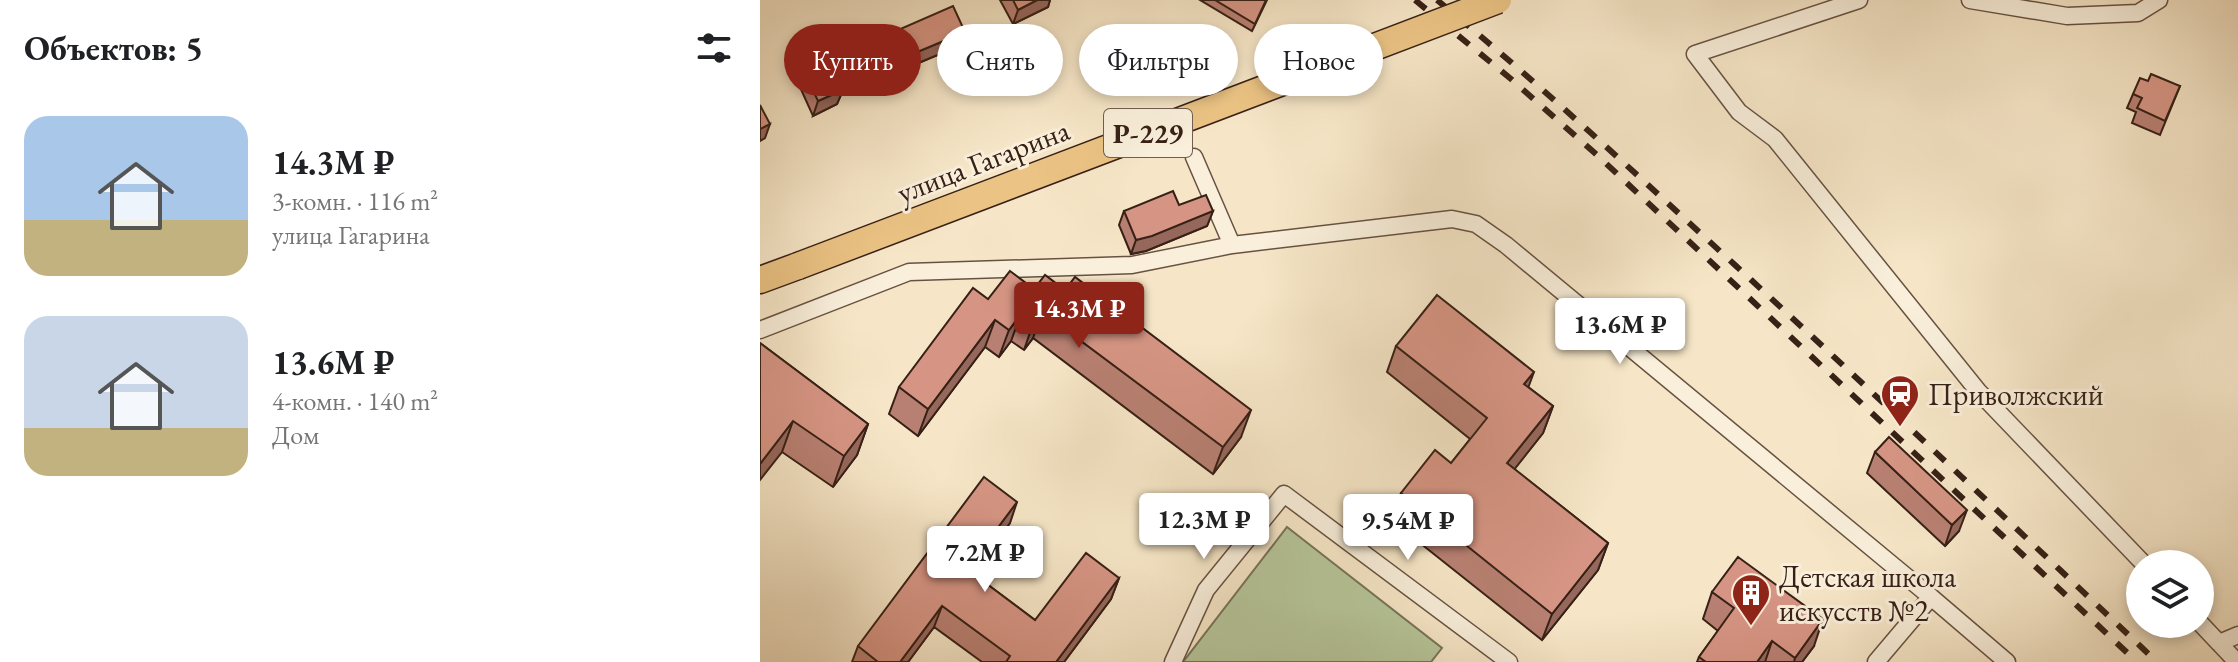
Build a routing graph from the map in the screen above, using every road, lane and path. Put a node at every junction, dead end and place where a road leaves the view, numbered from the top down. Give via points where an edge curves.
1 (1498, 0) edge
2 (1859, 0) edge
3 (1970, 0) edge
4 (2159, 0) edge
5 (1194, 157) dead end
6 (1232, 245) junction
7 (760, 280) edge
8 (760, 330) edge
9 (2131, 550) edge
10 (1931, 597) junction
11 (2238, 635) edge
12 (2214, 638) edge
13 (2219, 643) junction
14 (1174, 660) edge
15 (1509, 662) edge
16 (1876, 662) edge
17 (2007, 662) edge
18 (2237, 662) edge

1 - 7 main road, улица Гагарина / Р-229, bridge
2 - 9 street via 1695,54 1739,112 1775,139 1978,391
3 - 4 street via 2067,16 2138,13
5 - 6 street
6 - 8 street via 1132,265 909,272
6 - 10 street via 1452,219 1476,224
10 - 16 street
10 - 17 street
11 - 13 street
12 - 13 street
13 - 18 street
14 - 15 street via 1206,590 1284,494

